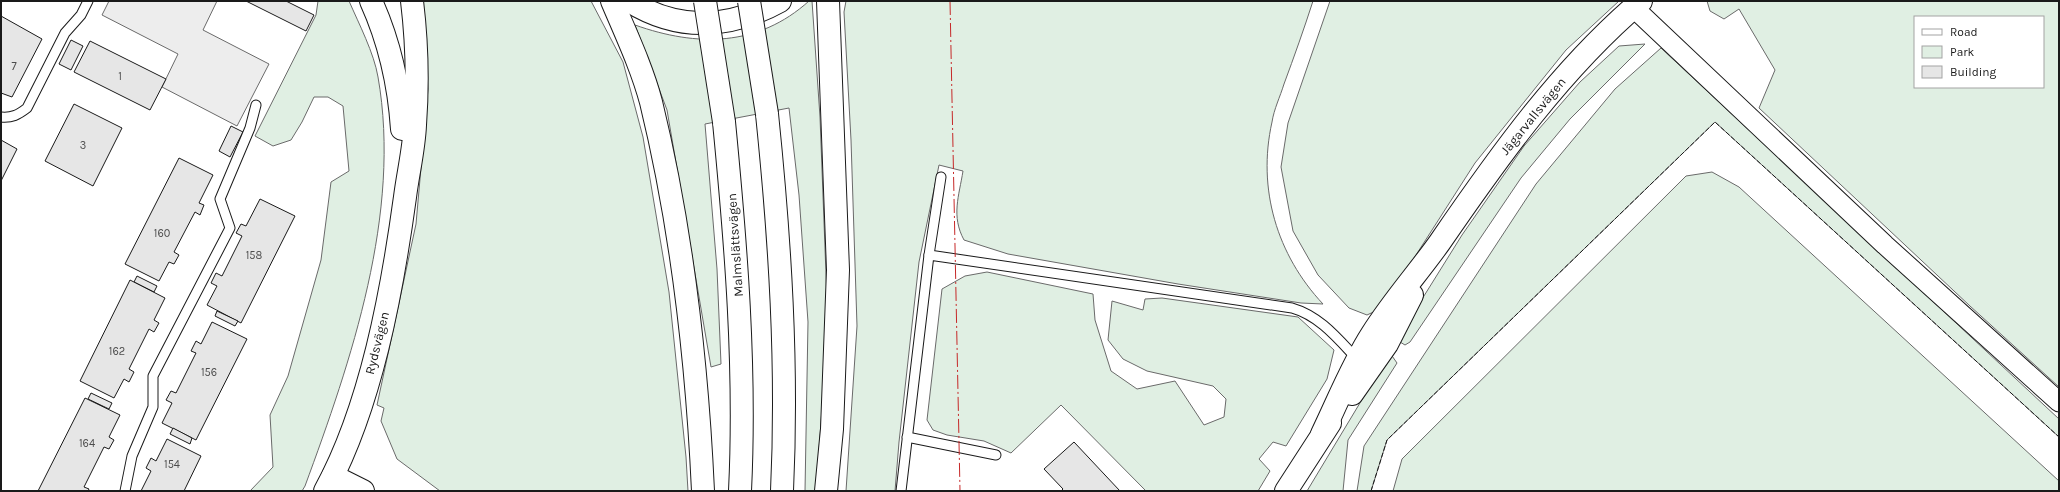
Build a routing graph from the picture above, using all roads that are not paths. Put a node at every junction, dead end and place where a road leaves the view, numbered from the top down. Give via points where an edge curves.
1 (88, 1) edge
2 (371, 1) edge
3 (412, 1) edge
4 (612, 1) edge
5 (628, 1) edge
6 (705, 1) edge
7 (749, 1) edge
8 (780, 1) edge
9 (828, 1) edge
10 (1637, 4) edge
11 (256, 105) dead end
12 (1, 117) edge
13 (941, 177) dead end
14 (406, 188) junction
15 (929, 255) junction
16 (1363, 365) junction
17 (2059, 402) edge
18 (908, 437) junction
19 (996, 455) dead end
20 (329, 483) edge
21 (124, 491) edge
22 (363, 491) edge
23 (703, 491) edge
24 (740, 491) edge
25 (782, 491) edge
26 (826, 491) edge
27 (901, 491) edge
28 (1286, 491) edge

1 - 12 lane via 81,15 65,33 26,108 18,115
2 - 14 main road, Rydsvägen via 384,29 400,97
3 - 14 main road, Rydsvägen via 416,38 415,126
4 - 23 main road via 651,101 674,212 693,344
5 - 8 main road via 665,18 688,23 712,24 736,20
6 - 24 main road, Malmslättsvägen, bridge via 724,122 734,227 740,322
7 - 25 main road, bridge via 767,114 778,216 784,316
9 - 26 main road via 838,270 832,429
10 - 16 main road, Jägarvallsvägen via 1545,99 1471,196 1439,243 1386,344
10 - 17 street via 1885,245
11 - 21 lane via 250,128 220,199 230,228 153,376 153,407 132,456
13 - 15 lane
14 - 20 main road, Rydsvägen via 398,251 373,362 360,410
15 - 16 lane via 1304,311 1324,324
15 - 18 lane
16 - 28 main road, Jägarvallsvägen
18 - 19 lane
18 - 27 lane
20 - 22 main road

